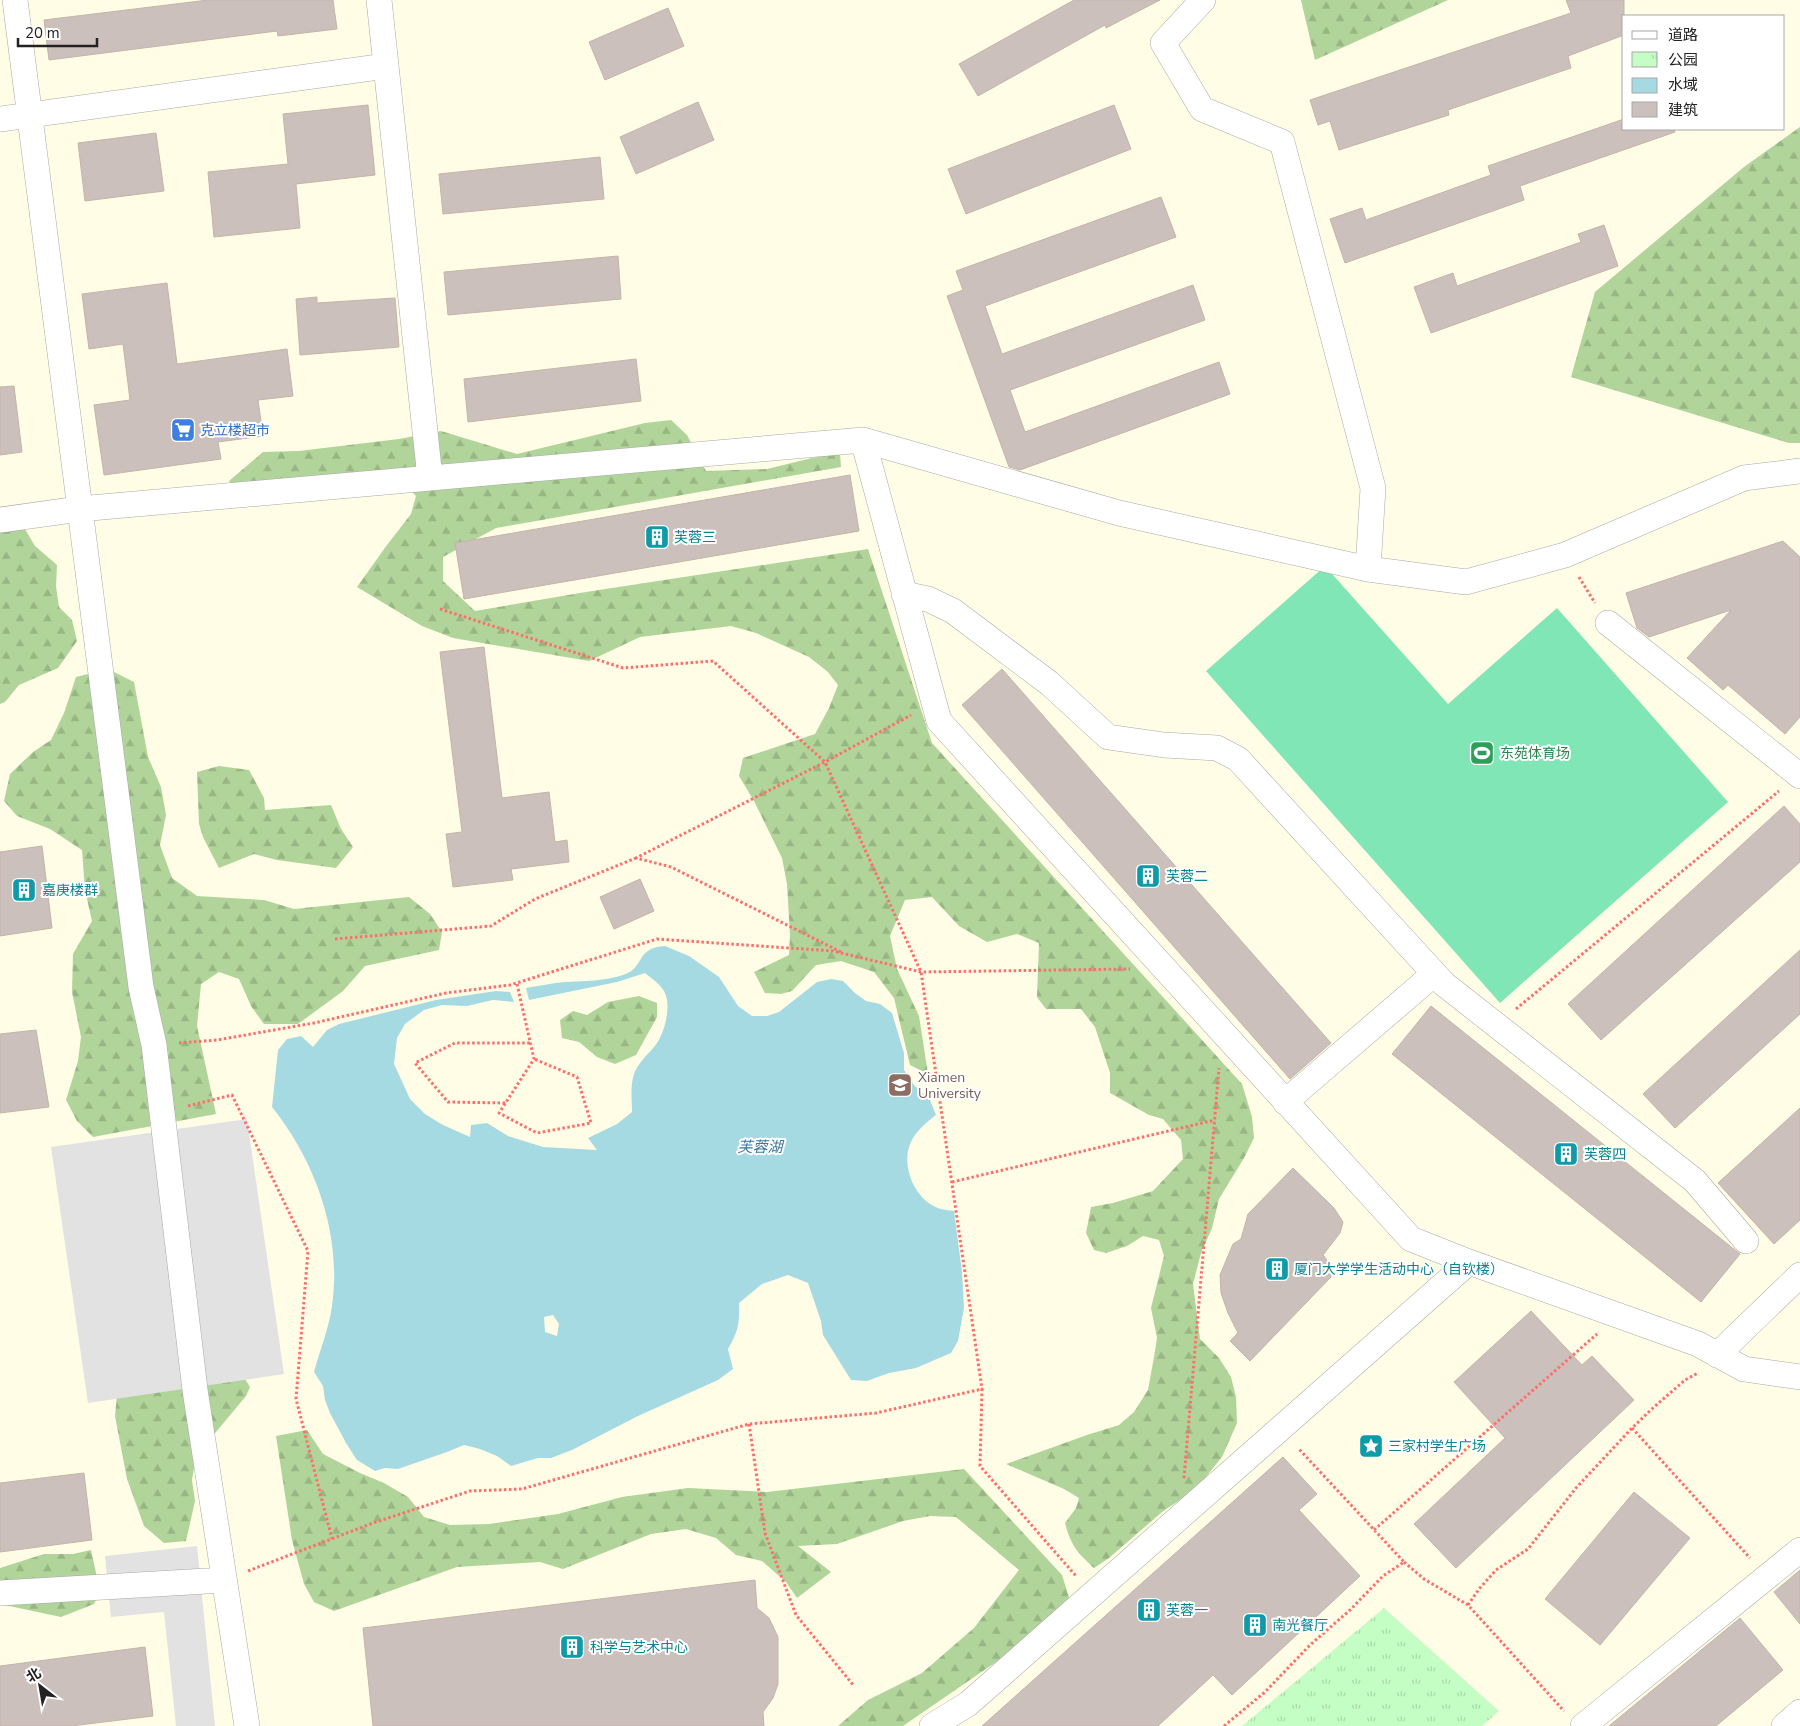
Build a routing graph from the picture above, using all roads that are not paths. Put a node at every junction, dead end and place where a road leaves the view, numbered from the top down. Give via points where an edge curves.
1 (16, 0) edge
2 (379, 0) edge
3 (1203, 0) edge
4 (386, 66) junction
5 (31, 115) junction
6 (0, 119) edge
7 (863, 440) junction
8 (1800, 471) edge
9 (430, 478) junction
10 (79, 509) junction
11 (0, 520) edge
12 (1368, 568) junction
13 (904, 594) junction
14 (1608, 623) road end
15 (1800, 776) edge
16 (1434, 974) junction
17 (1285, 1102) junction
18 (1746, 1241) dead end
19 (1469, 1262) junction
20 (1800, 1275) edge
21 (1717, 1354) junction
22 (1800, 1377) edge
23 (1800, 1550) edge
24 (224, 1580) junction
25 (0, 1593) edge
26 (1800, 1712) edge
27 (1574, 1719) edge
28 (247, 1726) edge
29 (932, 1726) edge
30 (1784, 1726) edge

1 - 5 street
2 - 4 street
3 - 12 street via 1162,43 1202,109 1282,142 1374,488
4 - 5 street
4 - 9 street
5 - 6 street
5 - 10 street
7 - 9 street
7 - 12 street via 1119,513
7 - 13 street
8 - 12 street via 1744,478 1565,555 1466,582
9 - 10 street
10 - 11 street
10 - 24 street via 141,987 154,1045 195,1390
13 - 16 street via 928,599 953,611 1049,682 1108,737 1217,748 1238,759
13 - 17 street via 939,721
14 - 15 street
16 - 17 street
16 - 18 street via 1695,1181
17 - 19 street via 1411,1239
19 - 21 street via 1698,1344
19 - 29 street via 968,1704
20 - 21 street
21 - 22 street via 1744,1369
23 - 27 street
24 - 25 street
24 - 28 street
26 - 30 street

